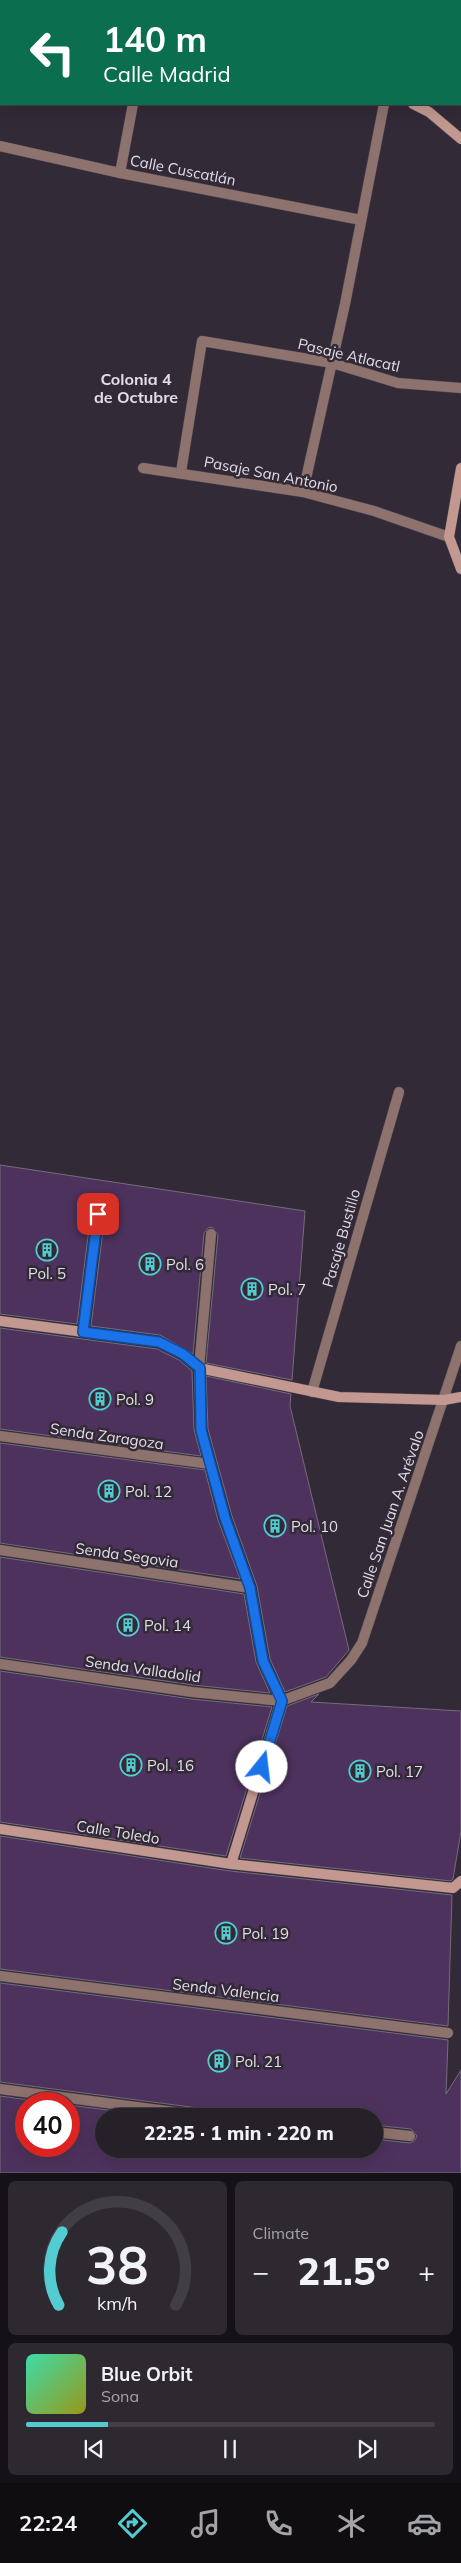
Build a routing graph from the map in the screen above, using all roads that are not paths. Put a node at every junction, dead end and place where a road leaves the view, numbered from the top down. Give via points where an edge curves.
1 (133, 105) edge
2 (384, 105) edge
3 (418, 105) edge
4 (432, 108) edge
5 (461, 139) edge
6 (0, 146) edge
7 (120, 172) junction
8 (362, 220) junction
9 (332, 363) junction
10 (461, 388) edge
11 (142, 468) dead end
12 (461, 468) edge
13 (181, 472) junction
14 (303, 492) junction
15 (449, 537) junction
16 (461, 569) edge
17 (399, 1092) dead end
18 (98, 1214) dead end
19 (211, 1234) dead end
20 (0, 1321) edge
21 (83, 1332) junction
22 (461, 1346) edge
23 (200, 1368) junction
24 (312, 1392) junction
25 (461, 1397) edge
26 (444, 1400) junction
27 (0, 1436) edge
28 (210, 1464) junction
29 (0, 1550) edge
30 (250, 1588) junction
31 (0, 1664) edge
32 (282, 1701) junction
33 (0, 1829) edge
34 (231, 1864) junction
35 (461, 1881) edge
36 (0, 1976) edge
37 (448, 2033) dead end
38 (0, 2089) edge
39 (144, 2108) edge
40 (383, 2133) edge
41 (410, 2136) dead end

1 - 7 street
2 - 8 street
3 - 4 street
4 - 5 street
6 - 7 street, Calle Cuscatlán
7 - 8 street, Calle Cuscatlán
8 - 9 street
9 - 10 street, Pasaje Atlacatl via 398,383
9 - 13 street, Pasaje Atlacatl via 202,341
9 - 14 street
11 - 13 street, Pasaje San Antonio
12 - 15 street
13 - 14 street, Pasaje San Antonio
14 - 15 street, Pasaje San Antonio via 374,511
15 - 16 street
17 - 24 street, Pasaje Bustillo
18 - 21 street
19 - 23 street
20 - 21 street
21 - 23 street via 159,1342 183,1354
22 - 26 street, Calle San Juan A. Arévalo
23 - 24 street
23 - 28 street via 201,1430
24 - 26 street via 339,1397
25 - 26 street
26 - 32 street, Calle San Juan A. Arévalo via 362,1643 330,1683
27 - 28 street, Senda Zaragoza
28 - 30 street
29 - 30 street, Senda Segovia
30 - 32 street via 263,1661
31 - 32 street, Senda Valladolid via 192,1692
32 - 34 street
33 - 34 street, Calle Toledo
34 - 35 street, Calle Toledo via 453,1888
36 - 37 street, Senda Valencia
38 - 39 street
40 - 41 street

